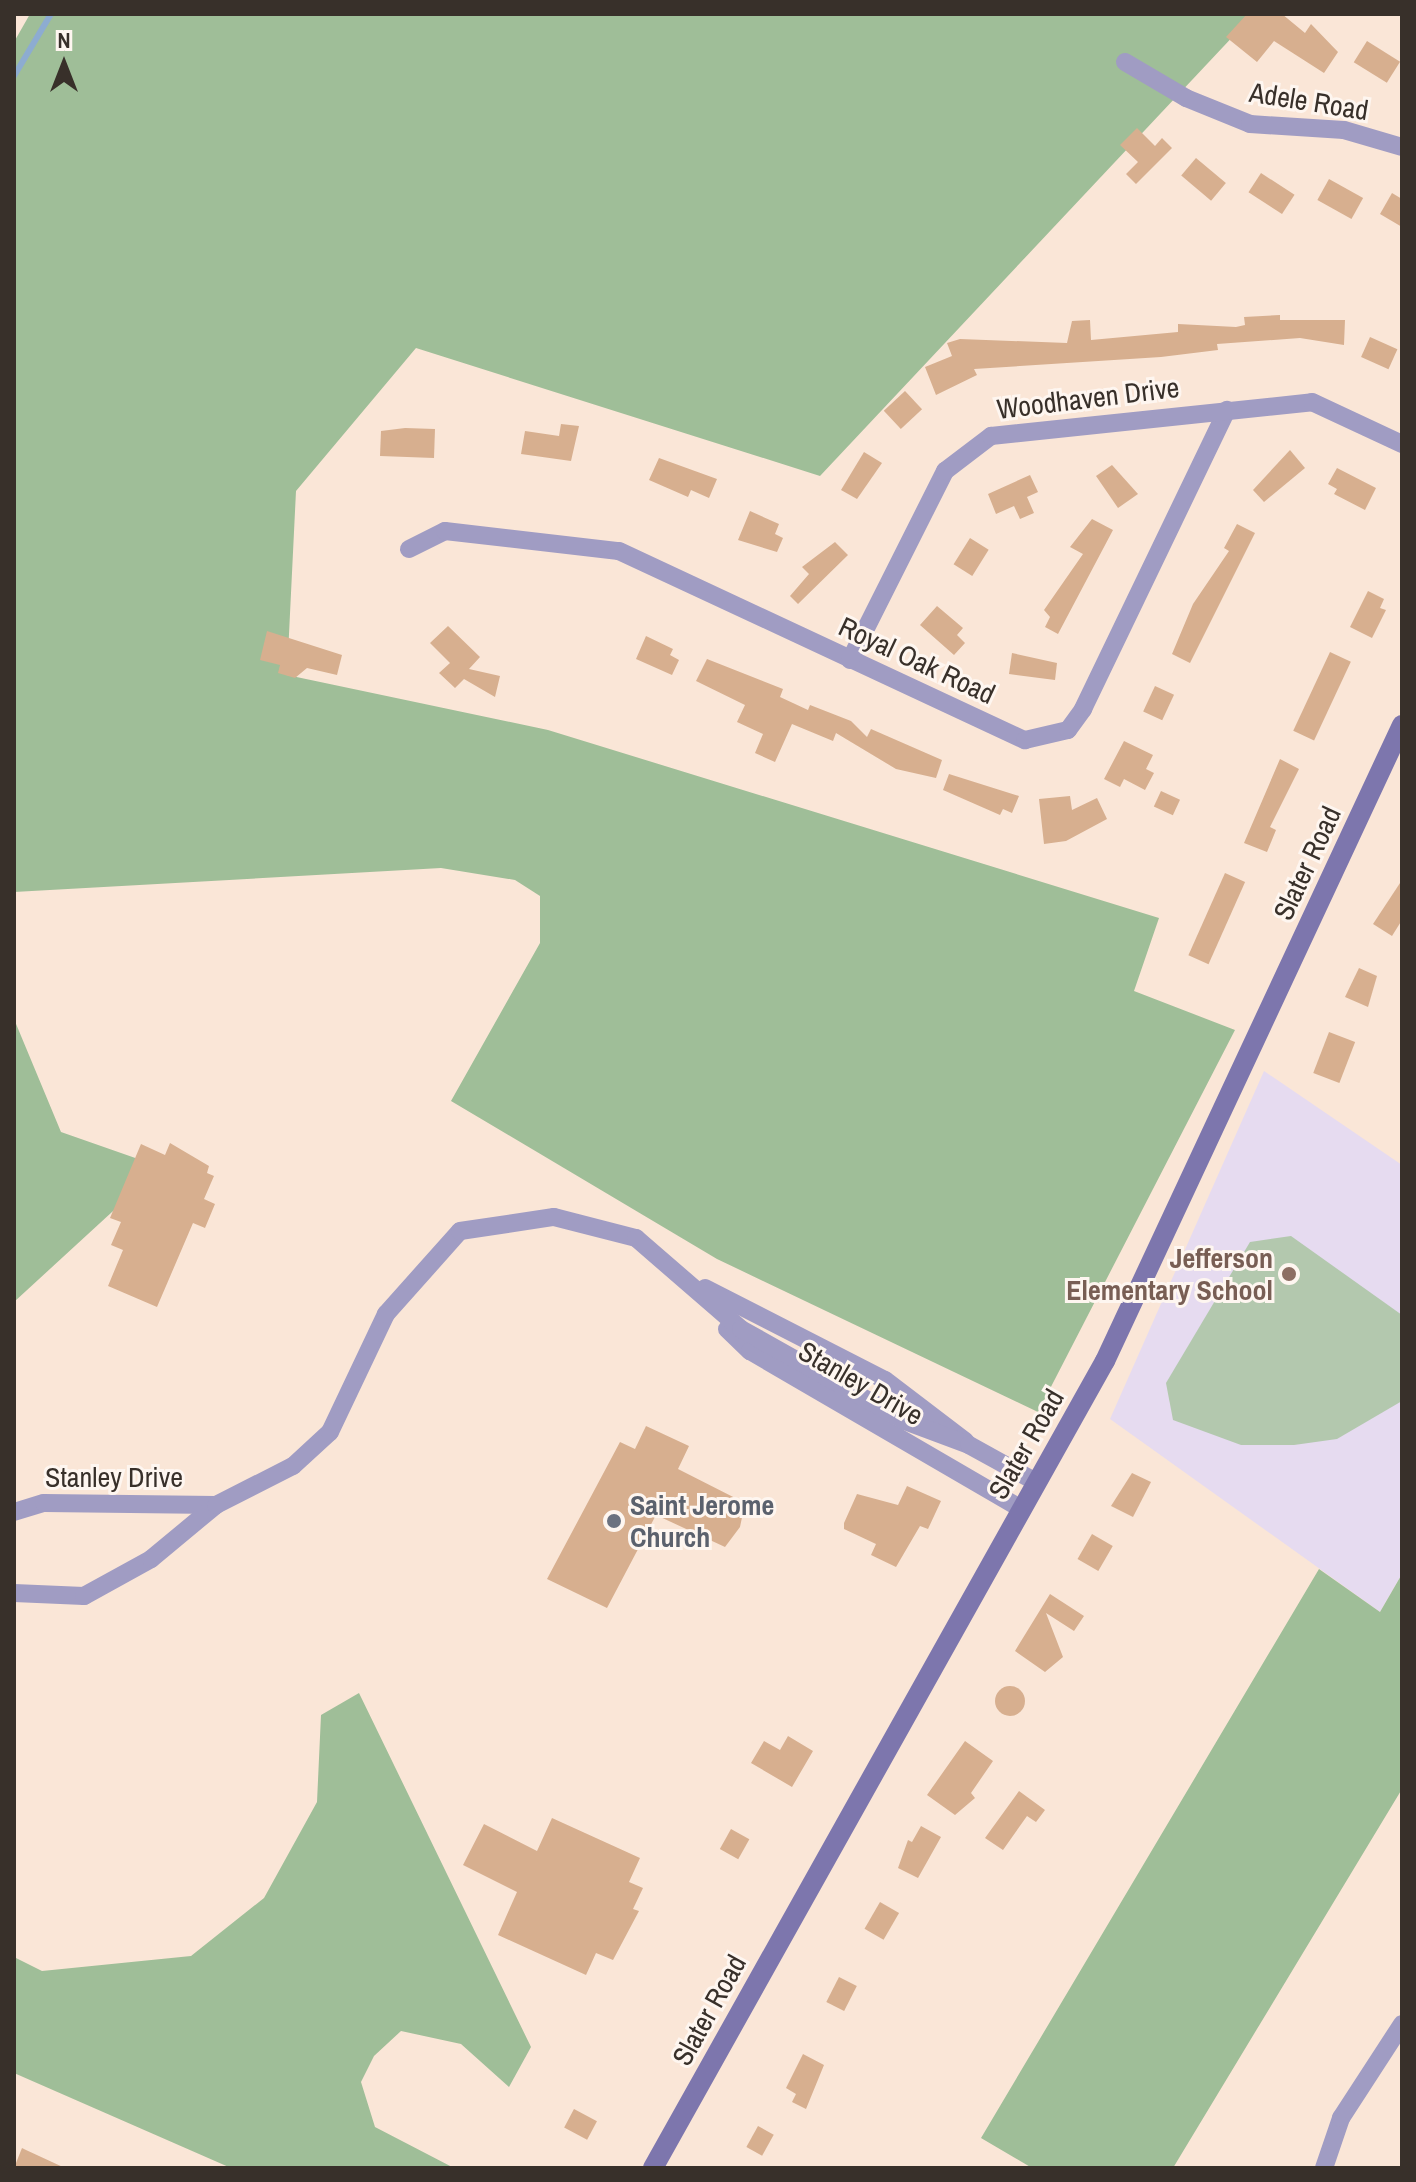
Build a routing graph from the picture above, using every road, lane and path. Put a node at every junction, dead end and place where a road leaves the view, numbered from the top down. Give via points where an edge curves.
1 (1125, 62) dead end
2 (1402, 147) edge
3 (1227, 410) junction
4 (1402, 444) edge
5 (409, 549) dead end
6 (850, 660) junction
7 (1402, 725) edge
8 (692, 1282) junction
9 (969, 1445) junction
10 (1036, 1482) junction
11 (216, 1505) junction
12 (1022, 1509) junction
13 (14, 1512) edge
14 (14, 1593) edge
15 (1402, 2024) edge
16 (653, 2168) edge
17 (1324, 2168) edge

1 - 2 street, Adele Road via 1186,98 1250,124 1344,130
3 - 4 street, Woodhaven Drive via 1312,402
3 - 6 street, Woodhaven Drive via 991,436 945,471
3 - 6 street, Royal Oak Road via 1068,730 1025,740
5 - 6 street, Royal Oak Road via 445,531 619,551
7 - 10 main road, Slater Road via 1105,1361
8 - 9 street, Stanley Drive via 885,1380 943,1418
8 - 9 street, Stanley Drive via 741,1329 905,1421
8 - 11 street, Stanley Drive via 636,1238 554,1217 460,1231 386,1314 330,1432 293,1466
8 - 12 street, Stanley Drive via 750,1351
9 - 10 street, Stanley Drive
10 - 12 main road, Slater Road
11 - 13 street, Stanley Drive via 44,1503
11 - 14 street, Stanley Drive via 151,1559 84,1596
12 - 16 main road, Slater Road
15 - 17 street via 1341,2118

